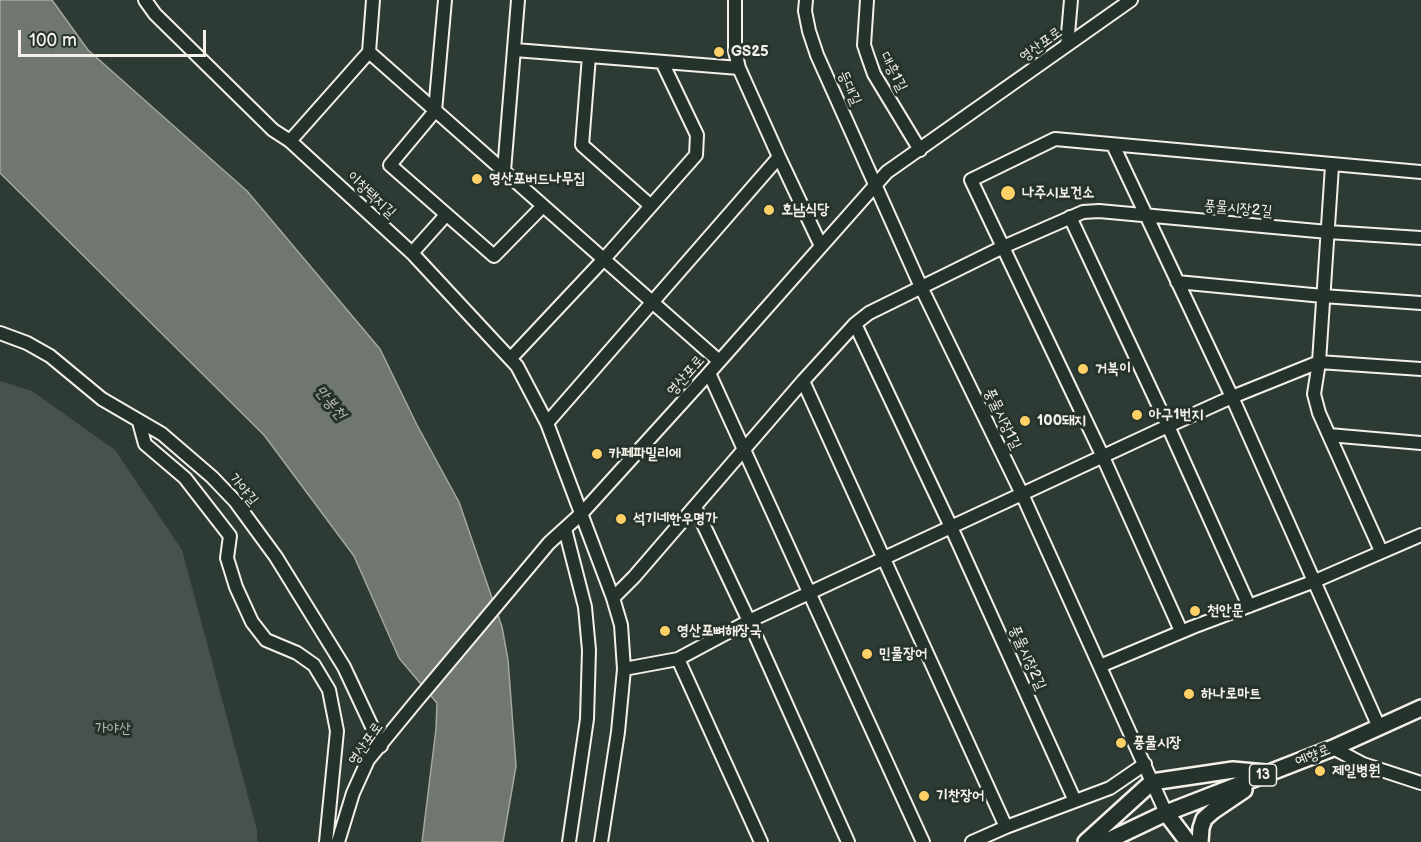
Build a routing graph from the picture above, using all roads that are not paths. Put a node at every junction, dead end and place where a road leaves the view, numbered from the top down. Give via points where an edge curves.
1 (145, 0) edge
2 (373, 0) edge
3 (445, 0) edge
4 (518, 0) edge
5 (735, 0) edge
6 (806, 0) edge
7 (867, 0) edge
8 (1071, 0) edge
9 (1131, 0) edge
10 (1067, 45) junction
11 (515, 50) junction
12 (369, 52) junction
13 (589, 56) junction
14 (662, 62) junction
15 (739, 68) junction
16 (435, 111) junction
17 (290, 141) junction
18 (1113, 145) junction
19 (921, 150) junction
20 (778, 157) junction
21 (1332, 166) junction
22 (504, 171) junction
23 (1421, 172) edge
24 (875, 185) junction
25 (543, 206) junction
26 (651, 206) junction
27 (446, 215) junction
28 (1145, 216) junction
29 (1070, 217) junction
30 (1328, 232) junction
31 (1421, 238) edge
32 (821, 246) junction
33 (1003, 247) junction
34 (412, 254) junction
35 (604, 259) junction
36 (1177, 282) junction
37 (921, 287) junction
38 (1323, 296) junction
39 (652, 302) junction
40 (1421, 303) edge
41 (855, 324) junction
42 (0, 333) edge
43 (511, 358) junction
44 (719, 361) junction
45 (1319, 362) junction
46 (1421, 369) edge
47 (709, 373) junction
48 (803, 381) junction
49 (1232, 397) junction
50 (139, 422) junction
51 (547, 423) junction
52 (1168, 426) junction
53 (1329, 435) junction
54 (1421, 443) edge
55 (744, 450) junction
56 (1103, 457) junction
57 (1022, 494) junction
58 (695, 507) junction
59 (582, 513) junction
60 (951, 527) junction
61 (565, 529) junction
62 (1421, 535) edge
63 (1381, 551) junction
64 (884, 559) junction
65 (1315, 581) junction
66 (810, 593) junction
67 (613, 598) junction
68 (1248, 606) junction
69 (749, 621) junction
70 (1181, 631) junction
71 (678, 659) junction
72 (1100, 666) junction
73 (624, 669) junction
74 (1421, 708) edge
75 (1379, 727) junction
76 (381, 746) junction
77 (1334, 748) junction
78 (1145, 764) junction
79 (1269, 773) junction
80 (1152, 782) junction
81 (1421, 783) edge
82 (1075, 801) junction
83 (1166, 813) junction
84 (1006, 827) junction
85 (326, 842) edge
86 (338, 842) edge
87 (569, 842) edge
88 (600, 842) edge
89 (762, 842) edge
90 (848, 842) edge
91 (923, 842) edge
92 (972, 842) edge
93 (1086, 842) edge
94 (1105, 842) edge
95 (1188, 842) edge
96 (1200, 842) edge

1 - 17 street, 이창택지길 via 273,130
2 - 12 street
3 - 16 street
4 - 11 street
5 - 15 street
6 - 24 street, 등대길 via 809,31
7 - 19 street, 대흥1길 via 864,45 874,74
8 - 10 street
9 - 10 street, 영산포로
10 - 19 street, 영산포로
11 - 13 street
11 - 22 street
12 - 16 street
12 - 17 street
13 - 14 street
13 - 26 street via 582,145
14 - 15 street
14 - 26 street via 697,135 696,155
15 - 20 street
16 - 22 street
16 - 27 street via 390,165
17 - 34 street, 이창택지길
18 - 21 street
18 - 28 street
18 - 33 street via 1055,139 971,180
19 - 24 street, 영산포로 via 887,172
20 - 32 street
20 - 39 street
21 - 23 street
21 - 30 street
22 - 25 street
24 - 32 street, 영산포로
24 - 37 street, 풍물시장1길
25 - 27 street via 494,256
25 - 35 street
26 - 35 street
27 - 34 street
28 - 29 street, 풍물시장2길 via 1083,212
28 - 30 street, 풍물시장2길
28 - 36 street
29 - 33 street, 풍물시장2길
29 - 52 street
30 - 31 street, 풍물시장2길
30 - 38 street
32 - 44 street, 영산포로
33 - 37 street, 풍물시장2길
33 - 56 street
34 - 43 street, 이창택지길
35 - 39 street
35 - 43 street
36 - 38 street
36 - 49 street
37 - 41 street, 풍물시장2길
37 - 57 street, 풍물시장1길
38 - 40 street
38 - 45 street
39 - 44 street
39 - 51 street
41 - 48 street, 풍물시장2길
41 - 60 street, 풍물시장2길
42 - 50 street, 가야길 via 50,356 102,399
43 - 51 street, 이창택지길
44 - 47 street, 영산포로
45 - 46 street
45 - 49 street
45 - 53 street via 1314,394
47 - 55 street
47 - 59 street, 영산포로
48 - 55 street, 풍물시장2길
48 - 64 street
49 - 52 street
49 - 65 street
50 - 76 street, 가야길 via 186,453 235,501 276,557 345,667
50 - 85 street via 145,444 185,478 230,536 227,558 252,622 266,639 314,665 329,690 337,731
51 - 59 street, 이창택지길
52 - 56 street
52 - 68 street
53 - 54 street
53 - 63 street
55 - 58 street, 풍물시장2길
55 - 66 street
56 - 57 street
56 - 70 street
57 - 60 street
57 - 72 street, 풍물시장1길
58 - 67 street, 풍물시장2길
58 - 69 street
59 - 61 street, 영산포로
59 - 67 street
60 - 64 street
60 - 82 street, 풍물시장2길
61 - 76 street, 영산포로 via 549,543
61 - 87 street via 585,606 589,650 587,719
62 - 63 street
63 - 65 street
64 - 66 street
64 - 84 street
65 - 68 street
65 - 75 street
66 - 69 street
66 - 91 street
67 - 73 street via 622,632
68 - 70 street
69 - 71 street
69 - 90 street
70 - 72 street
71 - 73 street
71 - 89 street
72 - 78 street, 풍물시장1길
73 - 88 street
74 - 75 main road, 예향로 / 13
75 - 77 main road, 예향로 / 13
76 - 86 street, 영산포로 via 369,760 353,793
77 - 79 main road, 예향로 / 13
77 - 81 street via 1362,764
78 - 80 street, 풍물시장1길
78 - 82 street via 1110,788
79 - 80 main road via 1233,770
79 - 83 main road, 예향로 / 13
79 - 96 main road via 1204,819
80 - 83 street, 풍물시장1길
80 - 93 main road
82 - 84 street
83 - 94 main road, 예향로 / 13
83 - 95 main road
84 - 92 street

